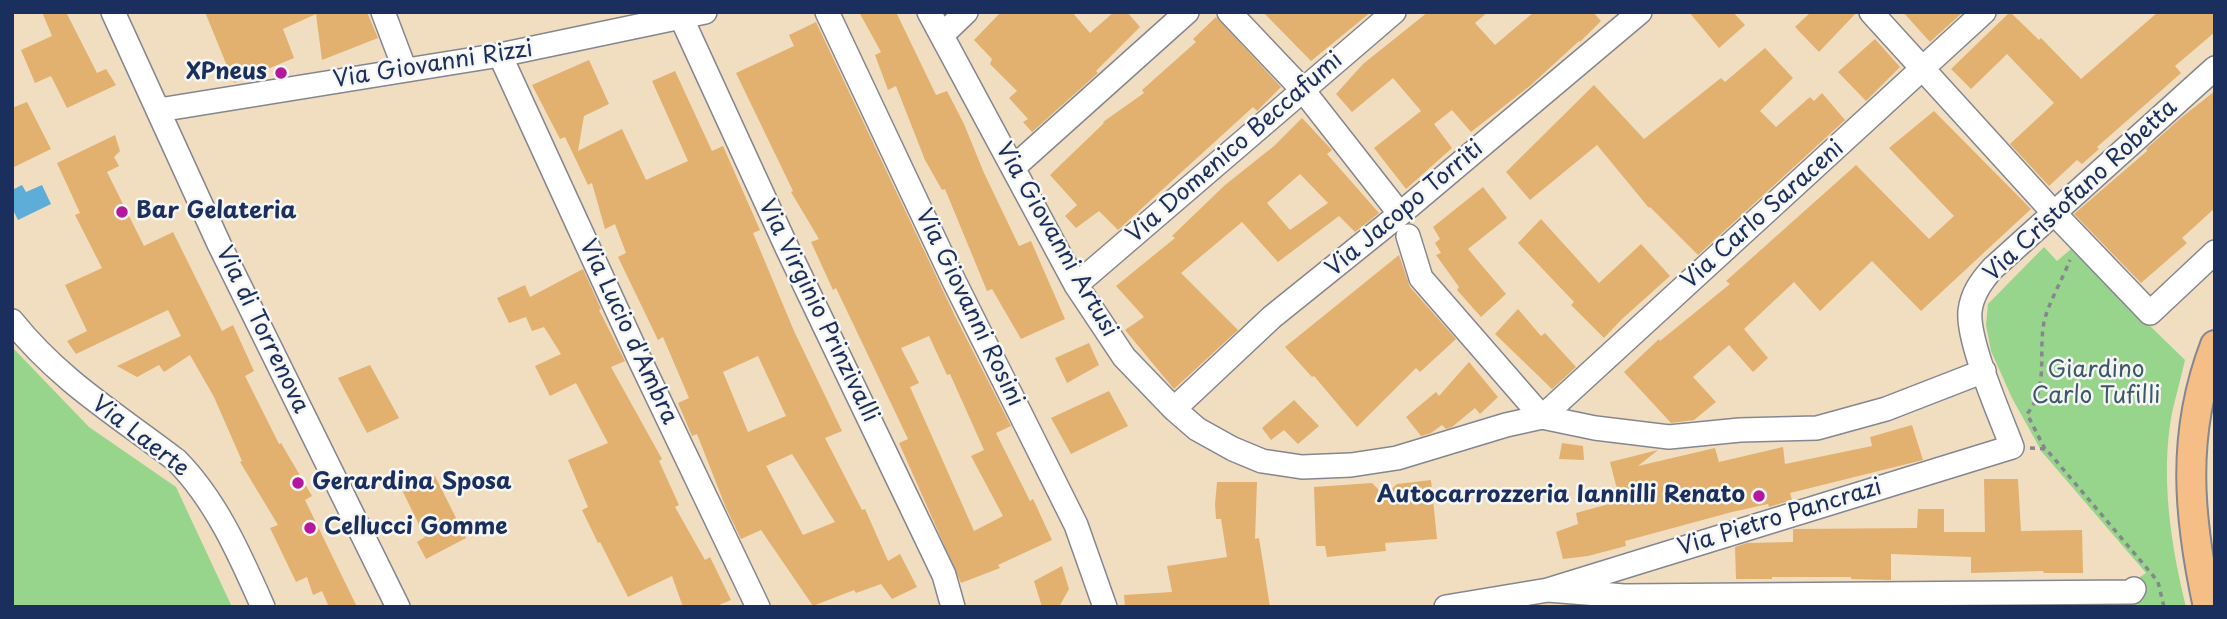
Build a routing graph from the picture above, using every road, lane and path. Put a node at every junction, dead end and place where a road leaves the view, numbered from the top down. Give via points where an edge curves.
1 (113, 12) edge
2 (383, 12) edge
3 (705, 12) edge
4 (827, 12) edge
5 (929, 12) edge
6 (966, 12) edge
7 (1187, 12) edge
8 (1229, 12) edge
9 (1394, 12) edge
10 (1640, 12) edge
11 (1871, 12) edge
12 (1984, 12) edge
13 (681, 17) junction
14 (598, 23) edge
15 (942, 35) junction
16 (500, 55) junction
17 (2215, 68) edge
18 (1923, 69) junction
19 (405, 70) junction
20 (1302, 89) junction
21 (159, 110) junction
22 (1014, 167) junction
23 (2054, 213) junction
24 (1404, 225) junction
25 (2079, 239) junction
26 (2215, 251) edge
27 (1076, 285) junction
28 (12, 321) edge
29 (2215, 345) edge
30 (1984, 371) junction
31 (1174, 409) junction
32 (1542, 417) junction
33 (2012, 447) junction
34 (2046, 449) junction
35 (2134, 589) dead end
36 (1548, 590) junction
37 (263, 607) edge
38 (398, 607) edge
39 (758, 607) edge
40 (953, 607) edge
41 (1105, 607) edge
42 (1446, 607) edge
43 (2164, 607) edge
44 (2208, 607) edge

1 - 21 street, Via di Torrenova
2 - 19 street
3 - 13 street, Via Giovanni Rizzi
4 - 41 street, Via Giovanni Rosini via 1076,525
5 - 15 street, Via Giovanni Artusi
6 - 15 street
7 - 22 street
8 - 20 street
9 - 20 street, Via Domenico Beccafumi
10 - 24 street, Via Jacopo Torriti
11 - 18 street
12 - 18 street, Via Carlo Saraceni
13 - 14 street, Via Giovanni Rizzi
13 - 40 street, Via Virginio Prinzivalli via 944,575
14 - 16 street, Via Giovanni Rizzi
15 - 22 street, Via Giovanni Artusi
16 - 19 street, Via Giovanni Rizzi
16 - 39 street, Via Lucio d'Ambra
17 - 23 street, Via Cristofano Robetta
18 - 23 street
18 - 32 street, Via Carlo Saraceni
19 - 21 street, Via Giovanni Rizzi
20 - 24 street
20 - 27 street, Via Domenico Beccafumi
21 - 38 street, Via di Torrenova via 219,244
22 - 27 street, Via Giovanni Artusi
23 - 25 street
23 - 30 street, Via Cristofano Robetta via 1993,268 1976,290 1970,324
24 - 31 street, Via Jacopo Torriti via 1272,317
24 - 32 street via 1421,278
25 - 26 street via 2150,313
25 - 34 path via 2044,321 2041,381 2027,414
27 - 31 street, Via Giovanni Artusi via 1124,357
28 - 37 street, Via Laerte via 74,384 189,473 216,513
29 - 44 main road via 2197,404 2190,486
30 - 32 street, Via Giovanni Artusi via 1886,409 1817,428 1669,437
30 - 33 street, Via Cristofano Robetta
31 - 32 street, Via Giovanni Artusi via 1197,429 1233,449 1262,461 1302,467 1351,466 1397,458
33 - 34 path
33 - 36 street, Via Pietro Pancrazi
34 - 43 path via 2158,583
35 - 36 street via 1624,596
36 - 42 street

